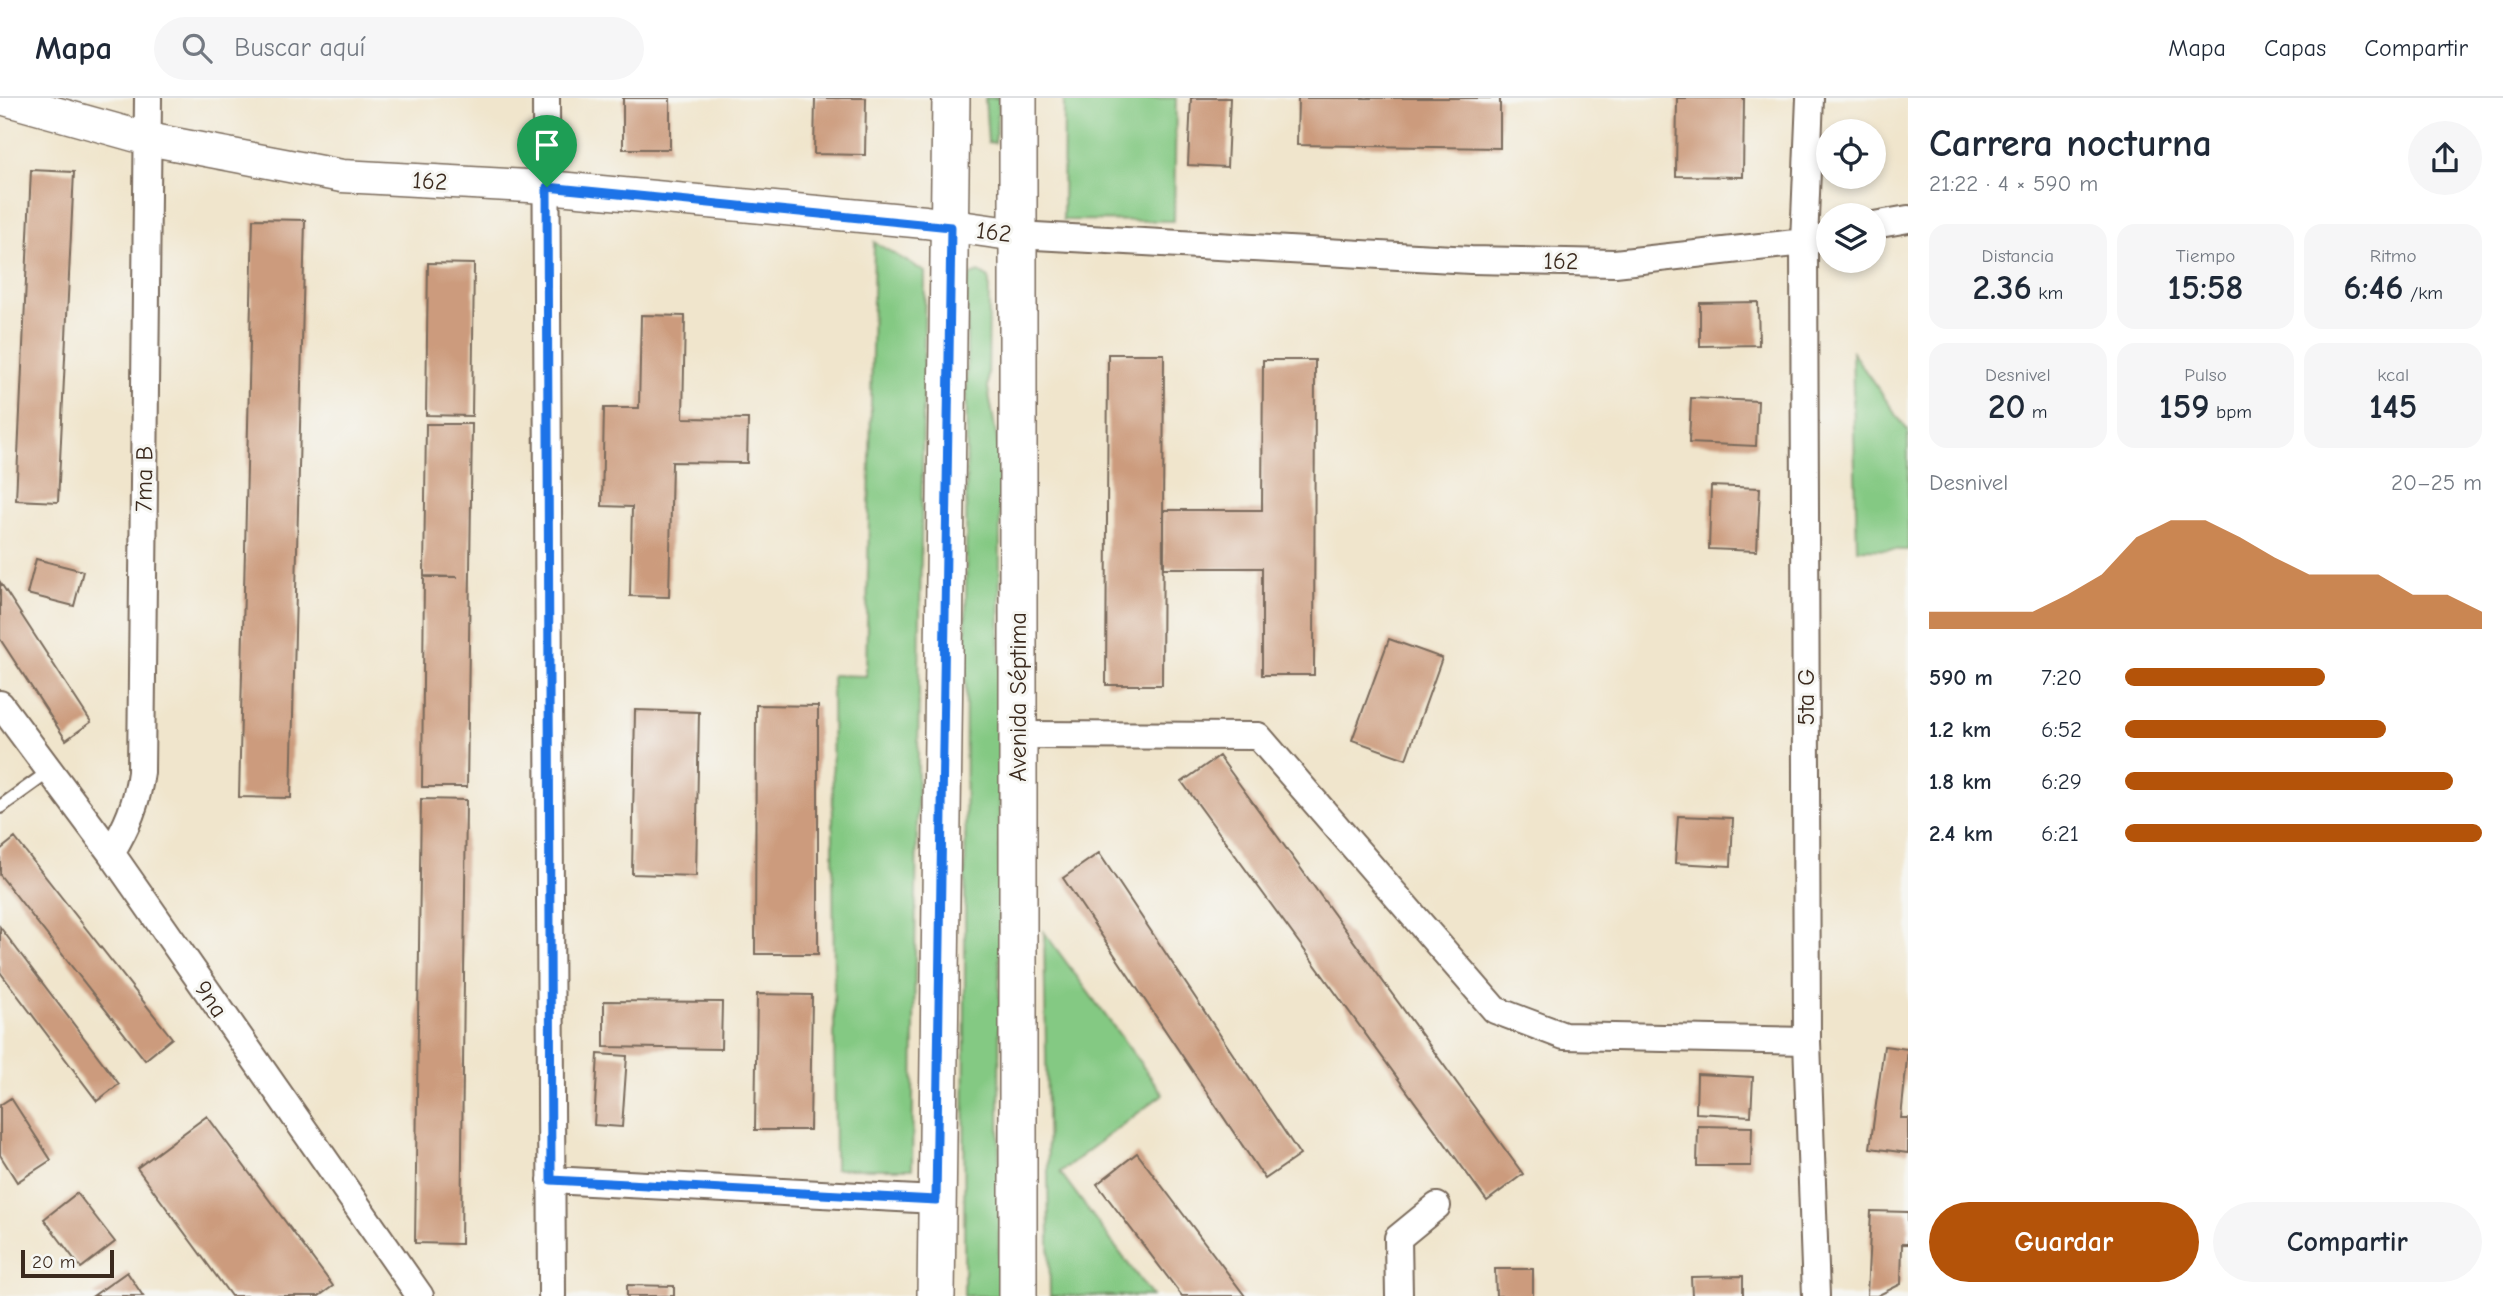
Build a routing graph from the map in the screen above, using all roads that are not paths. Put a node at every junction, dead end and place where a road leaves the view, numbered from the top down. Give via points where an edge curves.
1 (1, 98) edge
2 (148, 98) edge
3 (546, 98) edge
4 (951, 98) edge
5 (1018, 98) edge
6 (1810, 98) edge
7 (148, 139) junction
8 (547, 187) junction
9 (1908, 219) edge
10 (1886, 223) edge
11 (951, 227) junction
12 (1017, 235) junction
13 (1816, 239) edge
14 (0, 704) edge
15 (1018, 735) junction
16 (50, 771) junction
17 (0, 807) edge
18 (111, 853) junction
19 (1807, 1041) junction
20 (551, 1180) junction
21 (936, 1200) junction
22 (1437, 1206) dead end
23 (420, 1296) edge
24 (552, 1296) edge
25 (936, 1296) edge
26 (1018, 1296) edge
27 (1399, 1296) edge
28 (1816, 1296) edge

1 - 7 street, 162
2 - 7 street, 7ma B
3 - 8 street
4 - 11 main road
5 - 12 main road, Avenida Séptima
6 - 13 street, 5ta G
7 - 8 street, 162 via 342,176
7 - 18 street, 7ma B via 141,772 129,824
8 - 11 street, 162
8 - 20 street
9 - 10 street
11 - 12 street, 162
11 - 21 main road
12 - 13 street, 162 via 1471,260 1615,262
12 - 15 main road, Avenida Séptima
13 - 19 street, 5ta G
14 - 16 street, 9na
15 - 19 street via 1258,736 1495,1010 1564,1036
15 - 26 main road, Avenida Séptima
16 - 17 lane
16 - 18 street, 9na
18 - 23 street, 9na
19 - 28 street, 5ta G
20 - 21 street
20 - 24 street
21 - 25 main road
22 - 27 street via 1398,1238

